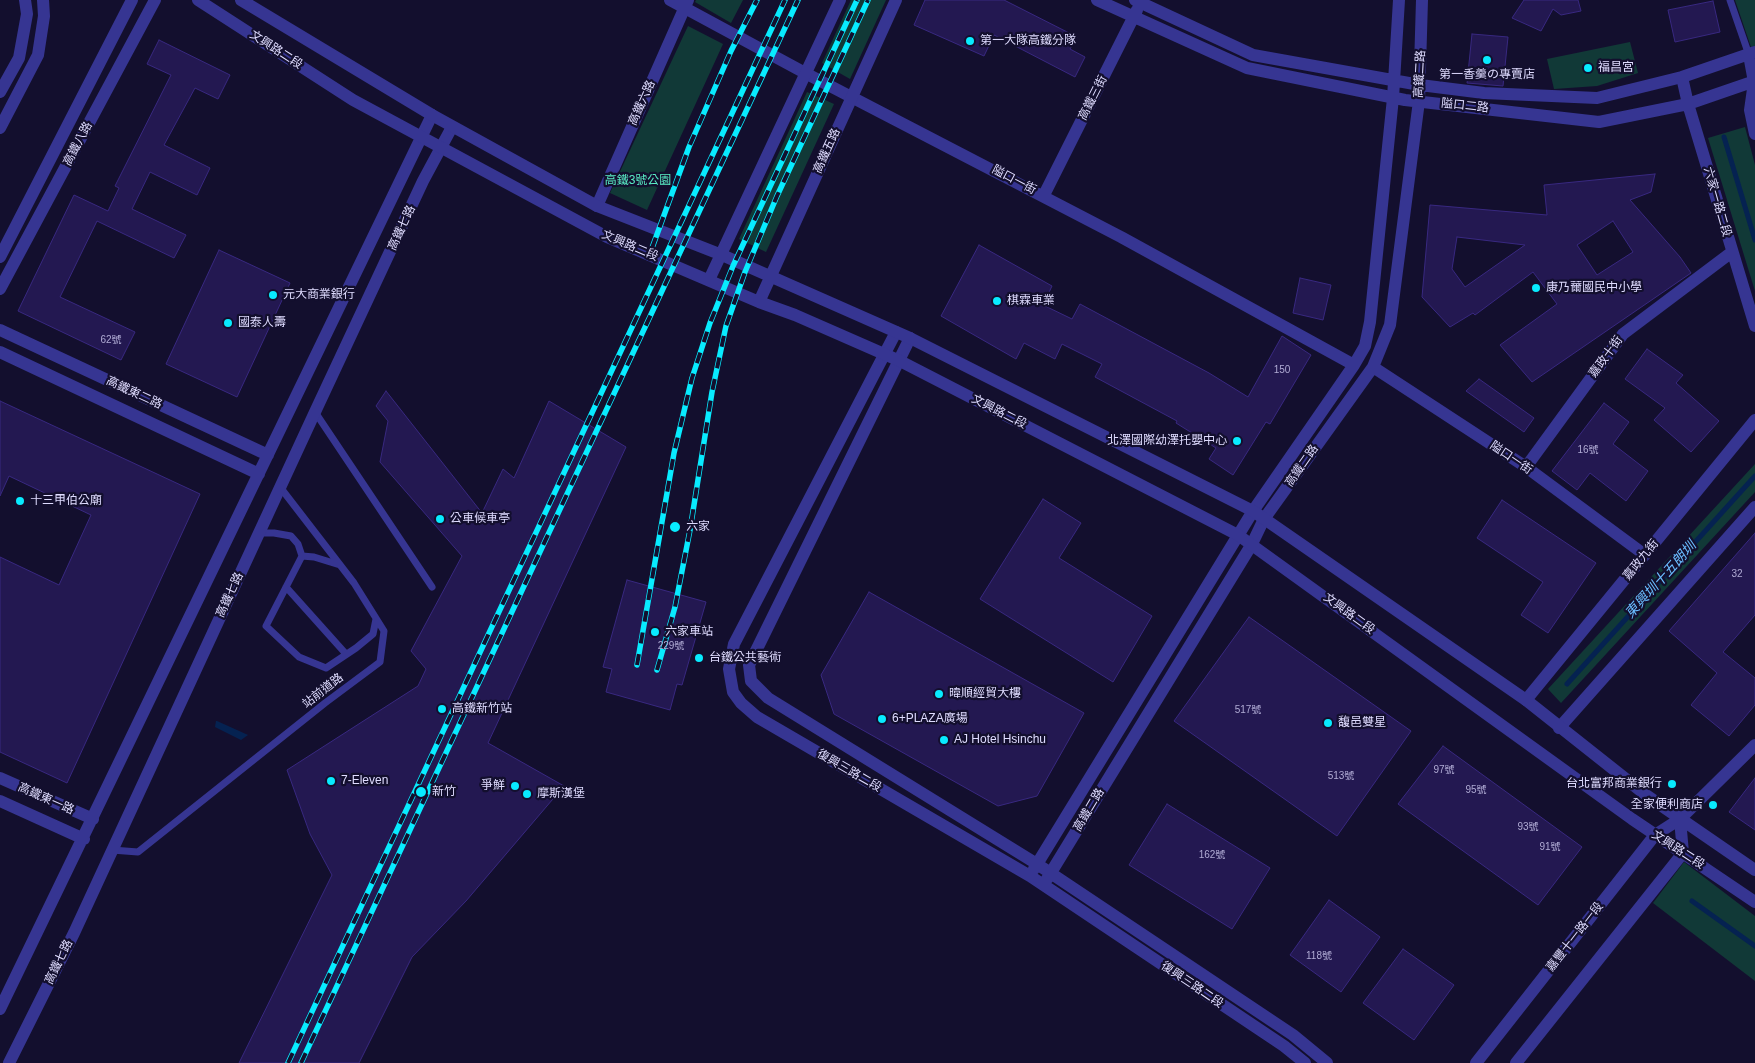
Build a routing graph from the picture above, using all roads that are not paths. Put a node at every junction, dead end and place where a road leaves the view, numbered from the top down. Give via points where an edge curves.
1 (25, 0) edge
2 (43, 0) edge
3 (132, 0) edge
4 (155, 0) edge
5 (198, 0) edge
6 (241, 0) edge
7 (670, 0) edge
8 (840, 0) edge
9 (896, 0) edge
10 (1097, 0) edge
11 (1399, 0) edge
12 (1422, 0) edge
13 (1730, 0) edge
14 (1139, 1) edge
15 (686, 4) edge
16 (1134, 18) junction
17 (1752, 53) edge
18 (807, 74) junction
19 (1682, 77) junction
20 (1395, 80) junction
21 (1754, 82) edge
22 (1420, 85) junction
23 (0, 92) edge
24 (852, 96) junction
25 (1393, 98) junction
26 (1419, 101) junction
27 (1688, 104) junction
28 (432, 115) junction
29 (2, 119) edge
30 (452, 127) junction
31 (1755, 134) edge
32 (421, 137) junction
33 (441, 148) junction
34 (1044, 196) junction
35 (597, 206) junction
36 (1732, 252) junction
37 (722, 255) junction
38 (0, 257) edge
39 (770, 276) junction
40 (709, 280) junction
41 (0, 289) edge
42 (759, 302) junction
43 (1755, 326) edge
44 (0, 330) edge
45 (896, 332) junction
46 (910, 338) junction
47 (0, 352) edge
48 (884, 354) junction
49 (900, 360) junction
50 (1354, 365) junction
51 (1373, 367) junction
52 (315, 412) junction
53 (1755, 420) edge
54 (268, 455) junction
55 (1526, 467) junction
56 (259, 474) junction
57 (280, 487) junction
58 (1755, 506) edge
59 (1252, 511) junction
60 (1264, 519) junction
61 (259, 533) junction
62 (1238, 535) junction
63 (1252, 544) junction
64 (1645, 555) junction
65 (302, 556) junction
66 (340, 565) junction
67 (286, 587) junction
68 (432, 587) dead end
69 (376, 619) junction
70 (346, 654) junction
71 (1526, 700) junction
72 (1558, 728) junction
73 (1755, 745) edge
74 (0, 778) edge
75 (0, 800) edge
76 (93, 819) junction
77 (1680, 820) junction
78 (1655, 835) junction
79 (84, 839) junction
80 (112, 850) junction
81 (1683, 853) junction
82 (1037, 864) junction
83 (1755, 870) edge
84 (1050, 874) junction
85 (1030, 876) junction
86 (1043, 886) junction
87 (1755, 902) edge
88 (0, 1009) edge
89 (9, 1063) edge
90 (1305, 1063) edge
91 (1327, 1063) edge
92 (1476, 1063) edge
93 (1516, 1063) edge

1 - 23 street via 28,14 19,58
2 - 29 street via 38,55
3 - 38 street, 高鐵八路
4 - 41 street, 高鐵八路
5 - 32 street, 文興路二段 via 353,100
6 - 28 street, 文興路二段
7 - 15 street, 隘口一街
8 - 18 street
9 - 24 street, 高鐵五路
10 - 16 street, 隘口二路
11 - 20 street, 高鐵二路
12 - 22 street, 高鐵二路
13 - 17 lane
14 - 16 street, 高鐵三街
14 - 20 street, 隘口二路 via 1253,55
15 - 18 street, 隘口一街
15 - 35 street, 高鐵六路
16 - 25 street, 隘口二路 via 1247,68
16 - 34 street, 高鐵三街
17 - 19 street, 隘口二路
17 - 21 street
18 - 24 street, 隘口一街
18 - 37 street
19 - 22 street, 隘口二路 via 1597,98 1484,94
19 - 27 street, 六家一路二段
20 - 22 street, 隘口二路
20 - 25 street, 高鐵二路
21 - 27 street, 隘口二路
21 - 31 street via 1750,110
22 - 26 street, 高鐵二路
24 - 34 street, 隘口一街
24 - 39 street, 高鐵五路
25 - 26 street, 隘口二路
25 - 50 street, 高鐵二路 via 1370,322 1365,346
26 - 27 street, 隘口二路 via 1599,122
26 - 51 street, 高鐵二路 via 1390,325
27 - 36 street, 六家一路二段
28 - 30 street, 文興路二段
28 - 32 street, 高鐵七路
30 - 33 street, 高鐵七路
30 - 35 street, 文興路二段
32 - 33 street, 文興路二段
32 - 54 street, 高鐵七路
33 - 40 street, 文興路二段 via 607,237
33 - 52 street, 高鐵七路
34 - 50 street, 隘口一街
35 - 37 street, 文興路二段
36 - 43 street, 六家一路二段
36 - 55 street, 嘉政十街 via 1623,334
37 - 39 street, 文興路二段
37 - 40 street
39 - 42 street, 高鐵五路
39 - 45 street, 文興路二段
40 - 42 street, 文興路二段
42 - 48 street, 文興路二段
44 - 54 street, 高鐵東二路
45 - 46 street, 文興路二段
45 - 48 street, 復興三路二段
46 - 49 street, 復興三路二段
46 - 59 street, 文興路二段
47 - 56 street, 高鐵東二路
48 - 49 street, 文興路二段
48 - 85 street, 復興三路二段 via 734,644 729,669 733,692 756,717
49 - 62 street, 文興路二段
49 - 82 street, 復興三路二段 via 749,665 750,681 768,698
50 - 59 street, 高鐵二路
51 - 55 street, 隘口一街
51 - 60 street, 高鐵二路
52 - 57 street, 高鐵七路
52 - 68 lane
53 - 64 street, 嘉政九街
54 - 56 street, 高鐵七路
55 - 64 street, 隘口一街
56 - 76 street, 高鐵七路
57 - 61 street, 高鐵七路
57 - 66 lane, 站前道路
58 - 72 street
59 - 60 street, 文興路二段
59 - 62 street, 高鐵二路
60 - 63 street, 高鐵二路
60 - 71 street, 文興路二段
61 - 65 lane via 290,536 298,544
61 - 80 street, 高鐵七路
62 - 63 street, 文興路二段
62 - 82 street, 高鐵二路
63 - 78 street, 文興路二段
63 - 84 street, 高鐵二路
64 - 71 street, 嘉政九街
65 - 66 lane
65 - 67 lane
66 - 69 lane, 站前道路
67 - 70 lane
67 - 70 lane via 266,626 299,657 326,668
69 - 70 lane via 373,634
69 - 80 lane, 站前道路 via 384,631 380,662 138,852
71 - 72 street, 文興路二段
72 - 77 street, 文興路二段
73 - 77 street, 嘉豐十一路一段
74 - 76 street, 高鐵東一路
75 - 79 street, 高鐵東一路
76 - 79 street, 高鐵七路
77 - 78 street, 嘉豐十一路一段
77 - 81 street
77 - 83 street, 文興路二段
78 - 81 street, 文興路二段
78 - 92 street, 嘉豐十一路一段
79 - 88 street, 高鐵七路
80 - 89 street, 高鐵七路
81 - 87 street, 文興路二段
81 - 93 street
82 - 84 street, 復興三路二段
82 - 85 street, 高鐵二路
84 - 86 street, 高鐵二路
84 - 91 street, 復興三路二段 via 1293,1035
85 - 86 street, 復興三路二段
86 - 90 street, 復興三路二段

